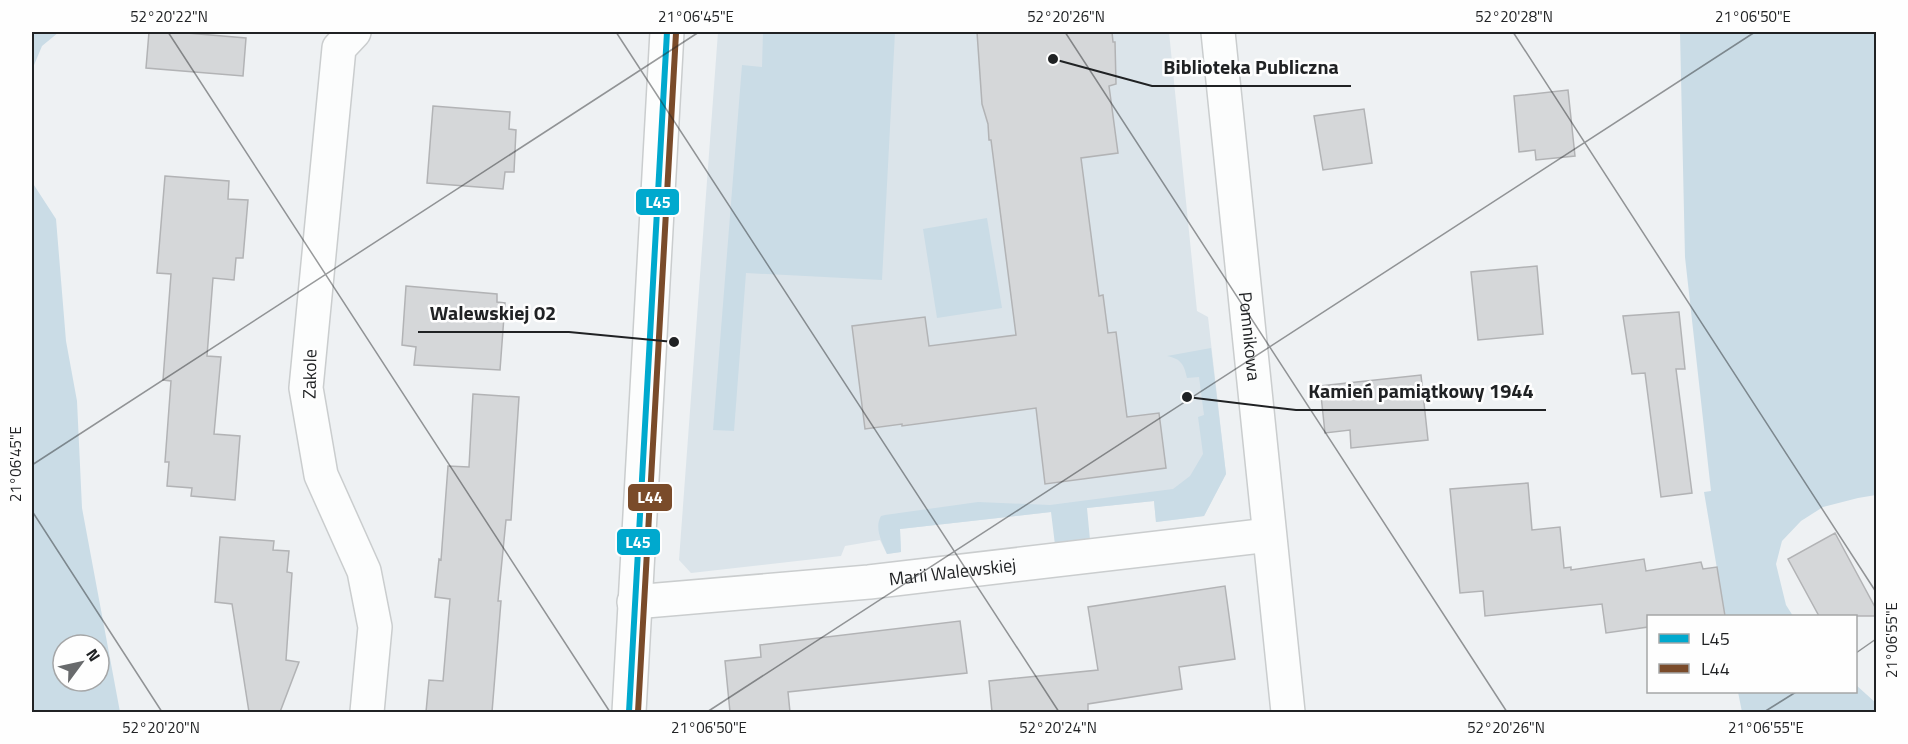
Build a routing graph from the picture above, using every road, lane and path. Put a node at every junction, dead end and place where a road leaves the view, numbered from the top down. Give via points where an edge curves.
1 (354, 32) edge
2 (667, 32) edge
3 (1218, 32) edge
4 (1269, 535) junction
5 (634, 602) junction
6 (367, 712) edge
7 (629, 712) edge
8 (1288, 712) edge

1 - 6 street, Zakole via 339,48 306,388 321,475 364,571 375,627
2 - 5 street
3 - 4 street, Pomnikowa
4 - 5 street, Marii Walewskiej via 869,582
4 - 8 street, Pomnikowa
5 - 7 street

